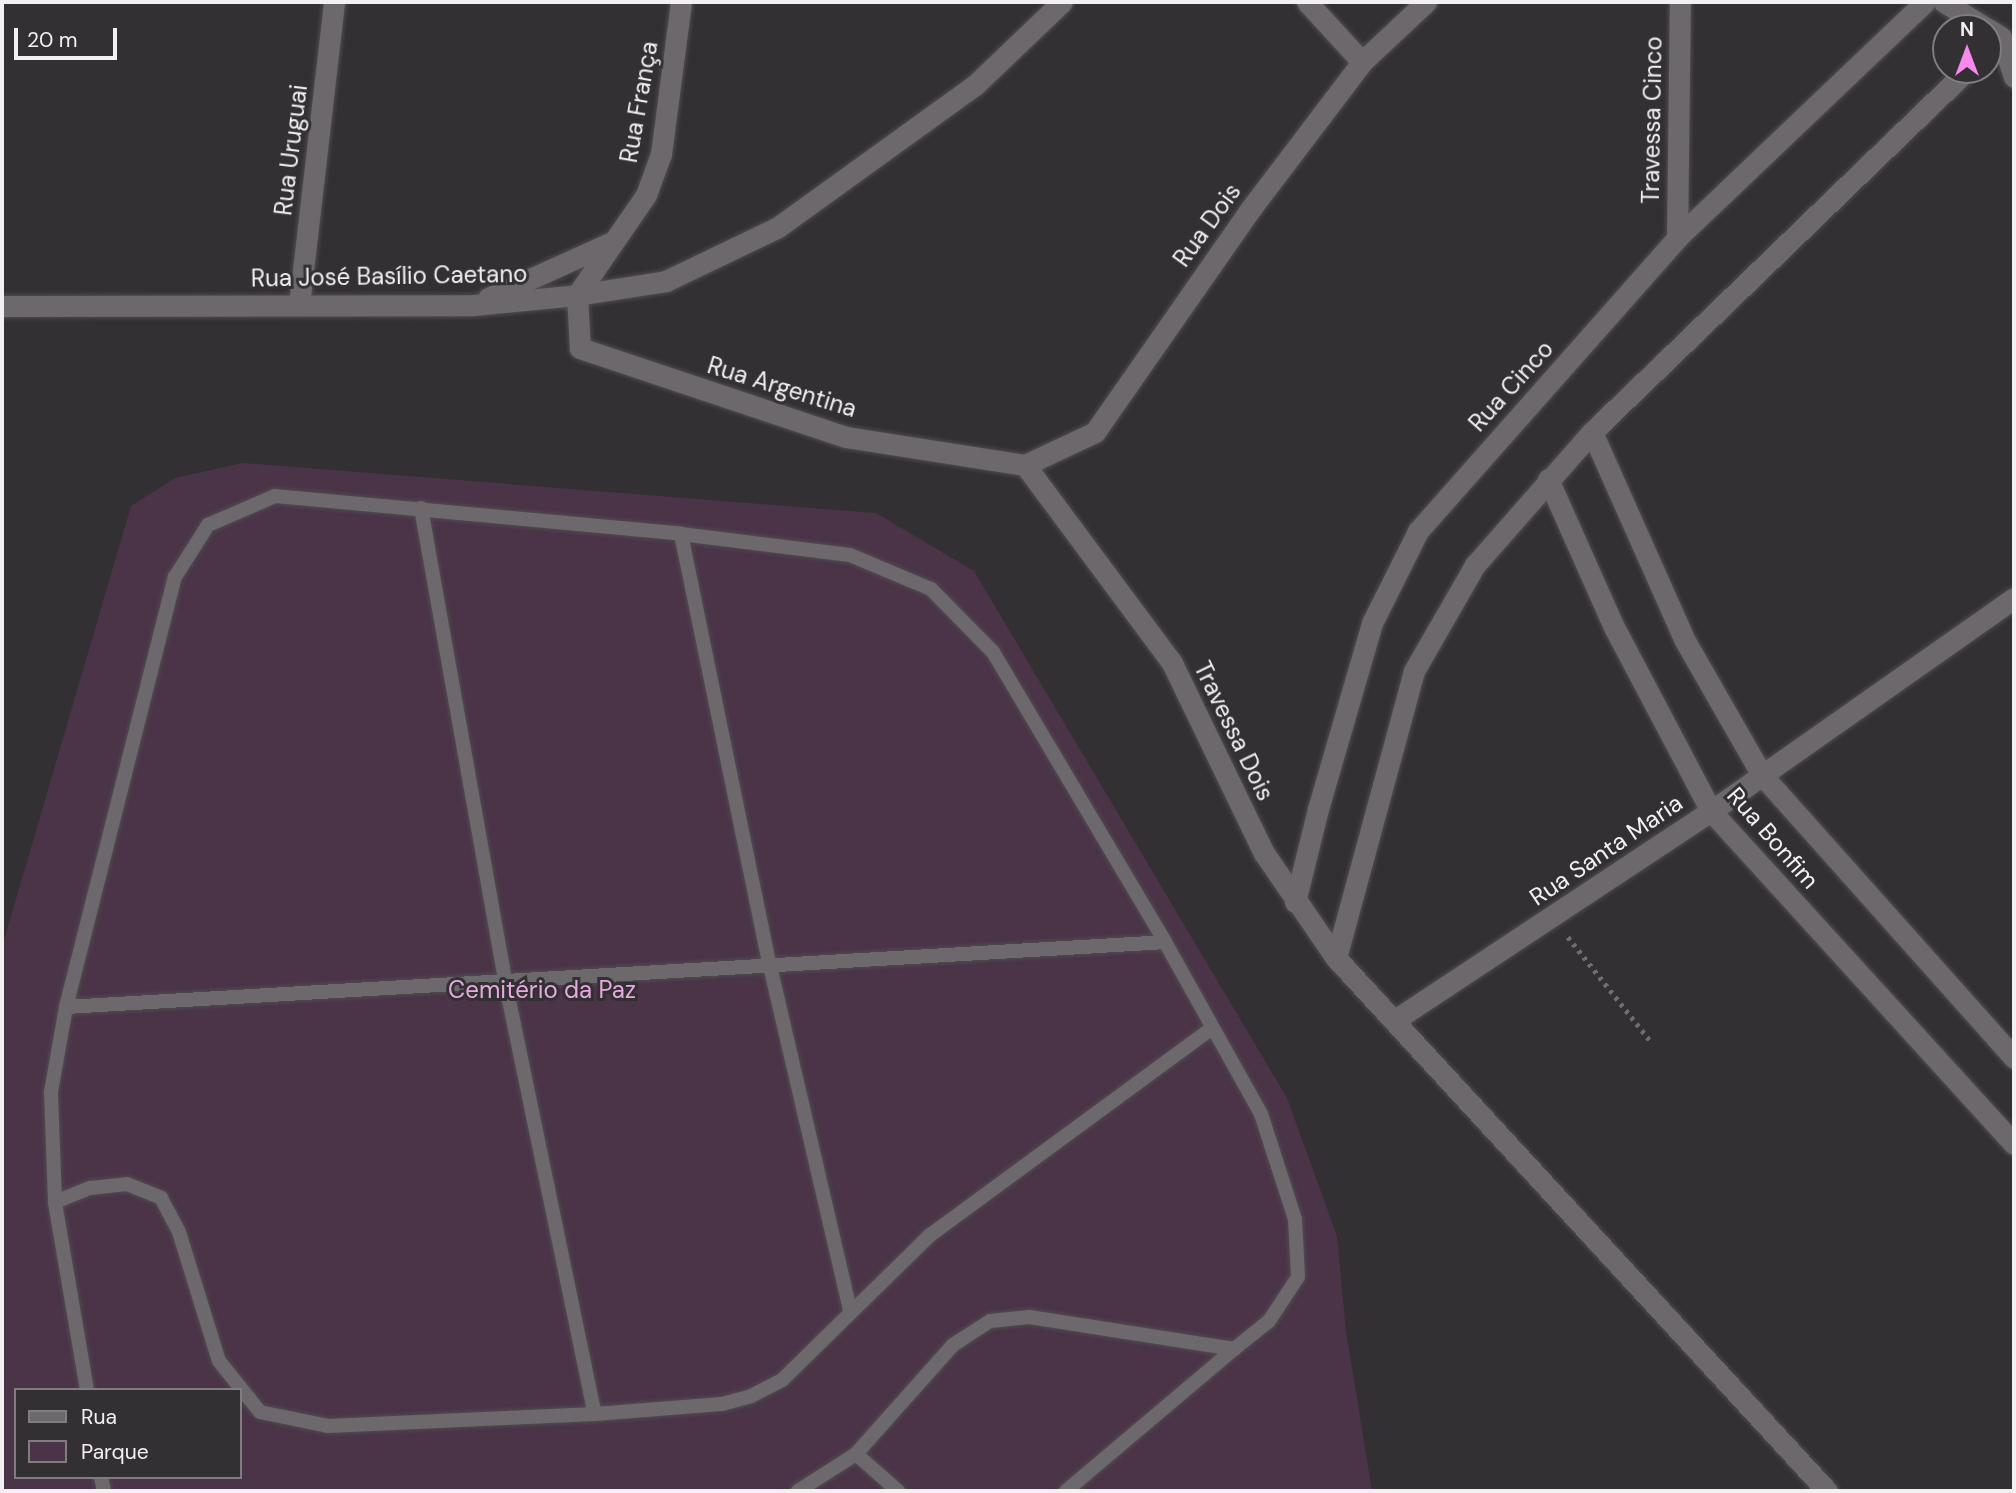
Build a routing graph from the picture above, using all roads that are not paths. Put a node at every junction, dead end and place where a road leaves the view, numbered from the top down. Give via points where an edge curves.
1 (334, 2) edge
2 (681, 2) edge
3 (1062, 2) edge
4 (1307, 2) edge
5 (1426, 2) edge
6 (1680, 2) edge
7 (1925, 2) edge
8 (1944, 2) edge
9 (1963, 14) edge
10 (2002, 50) edge
11 (1362, 62) junction
12 (2014, 77) edge
13 (1952, 84) edge
14 (1677, 238) junction
15 (614, 241) junction
16 (577, 295) junction
17 (299, 305) junction
18 (474, 305) junction
19 (2, 306) edge
20 (1592, 432) junction
21 (1025, 465) junction
22 (1548, 479) junction
23 (421, 508) junction
24 (681, 534) junction
25 (2014, 598) edge
26 (1762, 775) junction
27 (1711, 811) junction
28 (1295, 902) junction
29 (1164, 942) junction
30 (1336, 958) junction
31 (770, 965) junction
32 (505, 981) junction
33 (66, 1007) junction
34 (1395, 1020) junction
35 (1212, 1028) junction
36 (2014, 1058) edge
37 (2014, 1144) edge
38 (55, 1202) junction
39 (850, 1311) junction
40 (1234, 1349) junction
41 (87, 1388) edge
42 (241, 1388) edge
43 (242, 1390) edge
44 (595, 1414) junction
45 (856, 1454) junction
46 (798, 1491) edge
47 (898, 1491) edge
48 (1066, 1491) edge
49 (1827, 1491) edge

1 - 17 street, Rua Uruguai
2 - 15 street, Rua França via 661,154 646,195
3 - 16 street, Rua José Basílio Caetano via 975,85 778,226 666,281
4 - 11 street
5 - 11 street, Rua Dois
6 - 14 street, Travessa Cinco
7 - 14 street, Rua Cinco
8 - 9 street
10 - 12 street
11 - 21 street, Rua Dois via 1249,211 1095,432
13 - 20 street
14 - 28 street, Rua Cinco via 1418,531 1372,623
15 - 16 street, Rua França
15 - 18 street
16 - 18 street, Rua José Basílio Caetano
16 - 21 street, Rua Argentina via 580,348 846,437
17 - 18 street, Rua José Basílio Caetano
17 - 19 street, Rua José Basílio Caetano
20 - 22 street
20 - 26 street, Rua Bonfim via 1684,639
21 - 28 street, Travessa Dois via 1172,663 1264,853
22 - 27 street, Rua Bonfim via 1614,627
22 - 30 street via 1475,565 1414,671
23 - 24 lane
23 - 32 lane
23 - 33 lane via 275,496 208,525 175,577
24 - 29 lane via 850,555 931,589 993,652
24 - 31 lane
25 - 26 street, Rua Santa Maria
26 - 27 street, Rua Santa Maria
26 - 36 street, Rua Bonfim
27 - 34 street, Rua Santa Maria
27 - 37 street, Rua Bonfim
28 - 30 street, Travessa Dois
29 - 31 lane
29 - 35 lane
30 - 34 street, Travessa Dois
31 - 32 lane
31 - 39 lane
32 - 33 lane
32 - 44 lane
33 - 38 lane via 51,1092
34 - 49 street, Travessa Dois
35 - 39 lane via 929,1236
35 - 40 lane via 1261,1114 1295,1219 1298,1277 1269,1321
38 - 41 lane
38 - 42 lane via 90,1188 127,1184 161,1198 179,1233 219,1361
39 - 44 lane via 782,1380 751,1396 722,1404
40 - 45 lane via 1029,1317 990,1321 953,1345
40 - 48 lane
43 - 44 lane via 260,1412 328,1426
45 - 46 lane
45 - 47 lane

